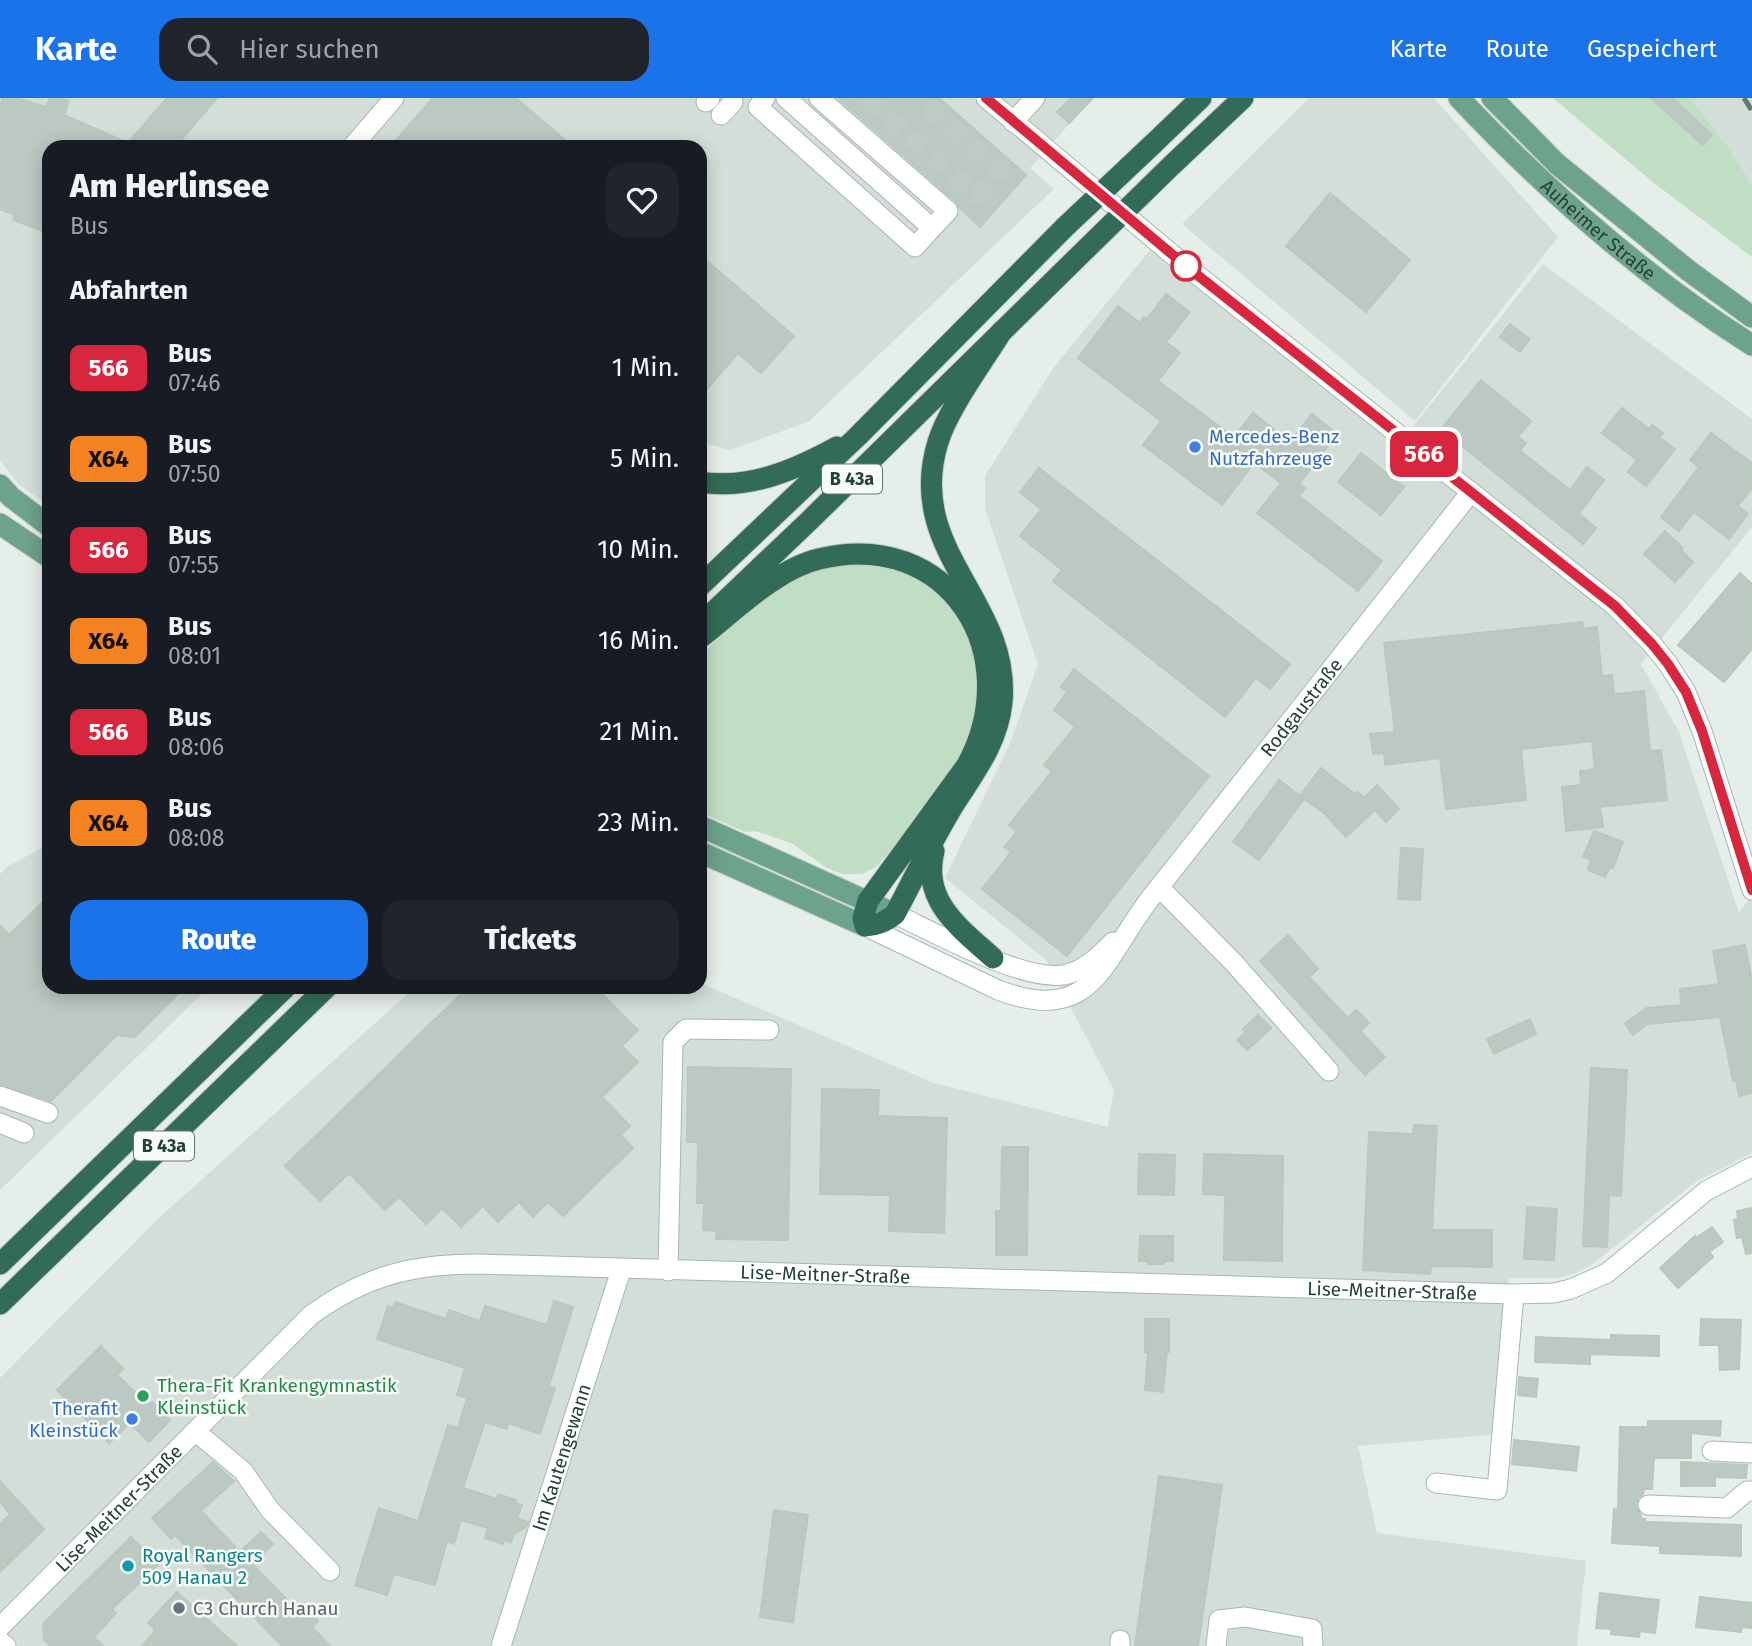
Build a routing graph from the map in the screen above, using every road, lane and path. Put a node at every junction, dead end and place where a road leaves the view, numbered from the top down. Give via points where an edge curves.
1 (394, 98) edge
2 (765, 98) edge
3 (786, 98) edge
4 (819, 98) edge
5 (986, 98) edge
6 (1035, 98) edge
7 (1201, 98) edge
8 (1243, 98) edge
9 (1459, 98) edge
10 (1492, 98) edge
11 (1013, 122) junction
12 (358, 140) edge
13 (932, 228) junction
14 (1752, 317) edge
15 (1002, 331) junction
16 (1752, 345) edge
17 (858, 436) junction
18 (707, 483) edge
19 (0, 485) edge
20 (1471, 492) junction
21 (42, 520) edge
22 (0, 524) edge
23 (42, 552) edge
24 (707, 579) edge
25 (707, 618) edge
26 (707, 633) edge
27 (707, 829) edge
28 (940, 829) junction
29 (707, 855) edge
30 (1159, 887) junction
31 (1752, 890) edge
32 (867, 901) junction
33 (895, 914) junction
34 (1133, 921) junction
35 (865, 926) junction
36 (993, 958) junction
37 (279, 994) edge
38 (320, 994) edge
39 (769, 1030) dead end
40 (1329, 1071) dead end
41 (0, 1096) edge
42 (48, 1113) dead end
43 (0, 1124) edge
44 (24, 1133) dead end
45 (1752, 1167) edge
46 (0, 1264) edge
47 (621, 1270) junction
48 (668, 1271) junction
49 (1514, 1294) junction
50 (0, 1304) edge
51 (195, 1432) junction
52 (1712, 1451) dead end
53 (1752, 1453) edge
54 (1436, 1483) dead end
55 (1752, 1491) edge
56 (1648, 1505) dead end
57 (330, 1571) dead end
58 (0, 1627) edge
59 (0, 1641) edge
60 (6, 1646) edge
61 (501, 1646) edge
62 (1216, 1646) edge
63 (1313, 1646) edge

1 - 12 street
2 - 13 street via 758,107 915,247
3 - 13 street
4 - 13 street via 948,211
5 - 11 street
6 - 11 street
7 - 17 highway, B 43a, bridge via 1065,226
8 - 15 highway, B 43a, bridge
9 - 16 main road, Auheimer Straße via 1542,181 1601,231 1674,291
10 - 14 main road, Auheimer Straße via 1557,164
11 - 20 street
15 - 25 highway, B 43a
15 - 28 highway via 948,418 934,460 934,507 941,538 989,625 998,648 1003,686 999,722 991,742
17 - 18 highway via 771,477
17 - 24 highway, B 43a
19 - 21 main road
20 - 30 street, Rodgaustraße
20 - 31 street via 1615,606 1676,676 1692,707
22 - 23 main road
26 - 32 highway via 795,568 842,555 891,558 916,566 944,585 971,617 984,651 989,689 979,744
27 - 32 main road, Rodgaustraße
28 - 33 highway
28 - 36 highway via 931,873 936,898 954,923
29 - 35 main road, Rodgaustraße
30 - 34 street, Rodgaustraße
30 - 40 street via 1234,963
32 - 33 main road, Rodgaustraße
32 - 35 highway
33 - 35 highway via 879,925
33 - 36 street, Rodgaustraße
34 - 35 street, Rodgaustraße via 1096,979 1064,1000 1042,1002 998,990
34 - 36 street, Rodgaustraße via 1101,954 1070,973 1041,975
37 - 46 highway, B 43a
38 - 50 highway, B 43a
39 - 48 street via 685,1029 673,1042
41 - 42 street
43 - 44 street
45 - 49 street, Lise-Meitner-Straße via 1706,1191 1607,1273 1554,1293
47 - 48 street, Lise-Meitner-Straße
47 - 51 street, Lise-Meitner-Straße via 442,1264 387,1275 335,1298 311,1315
47 - 61 street, Im Kautengewann
48 - 49 street, Lise-Meitner-Straße
49 - 54 street via 1497,1490
51 - 57 street via 243,1471 270,1510
51 - 58 street, Lise-Meitner-Straße
52 - 53 street
55 - 56 street via 1727,1508
59 - 60 street
62 - 63 street via 1219,1620 1245,1617 1312,1629

